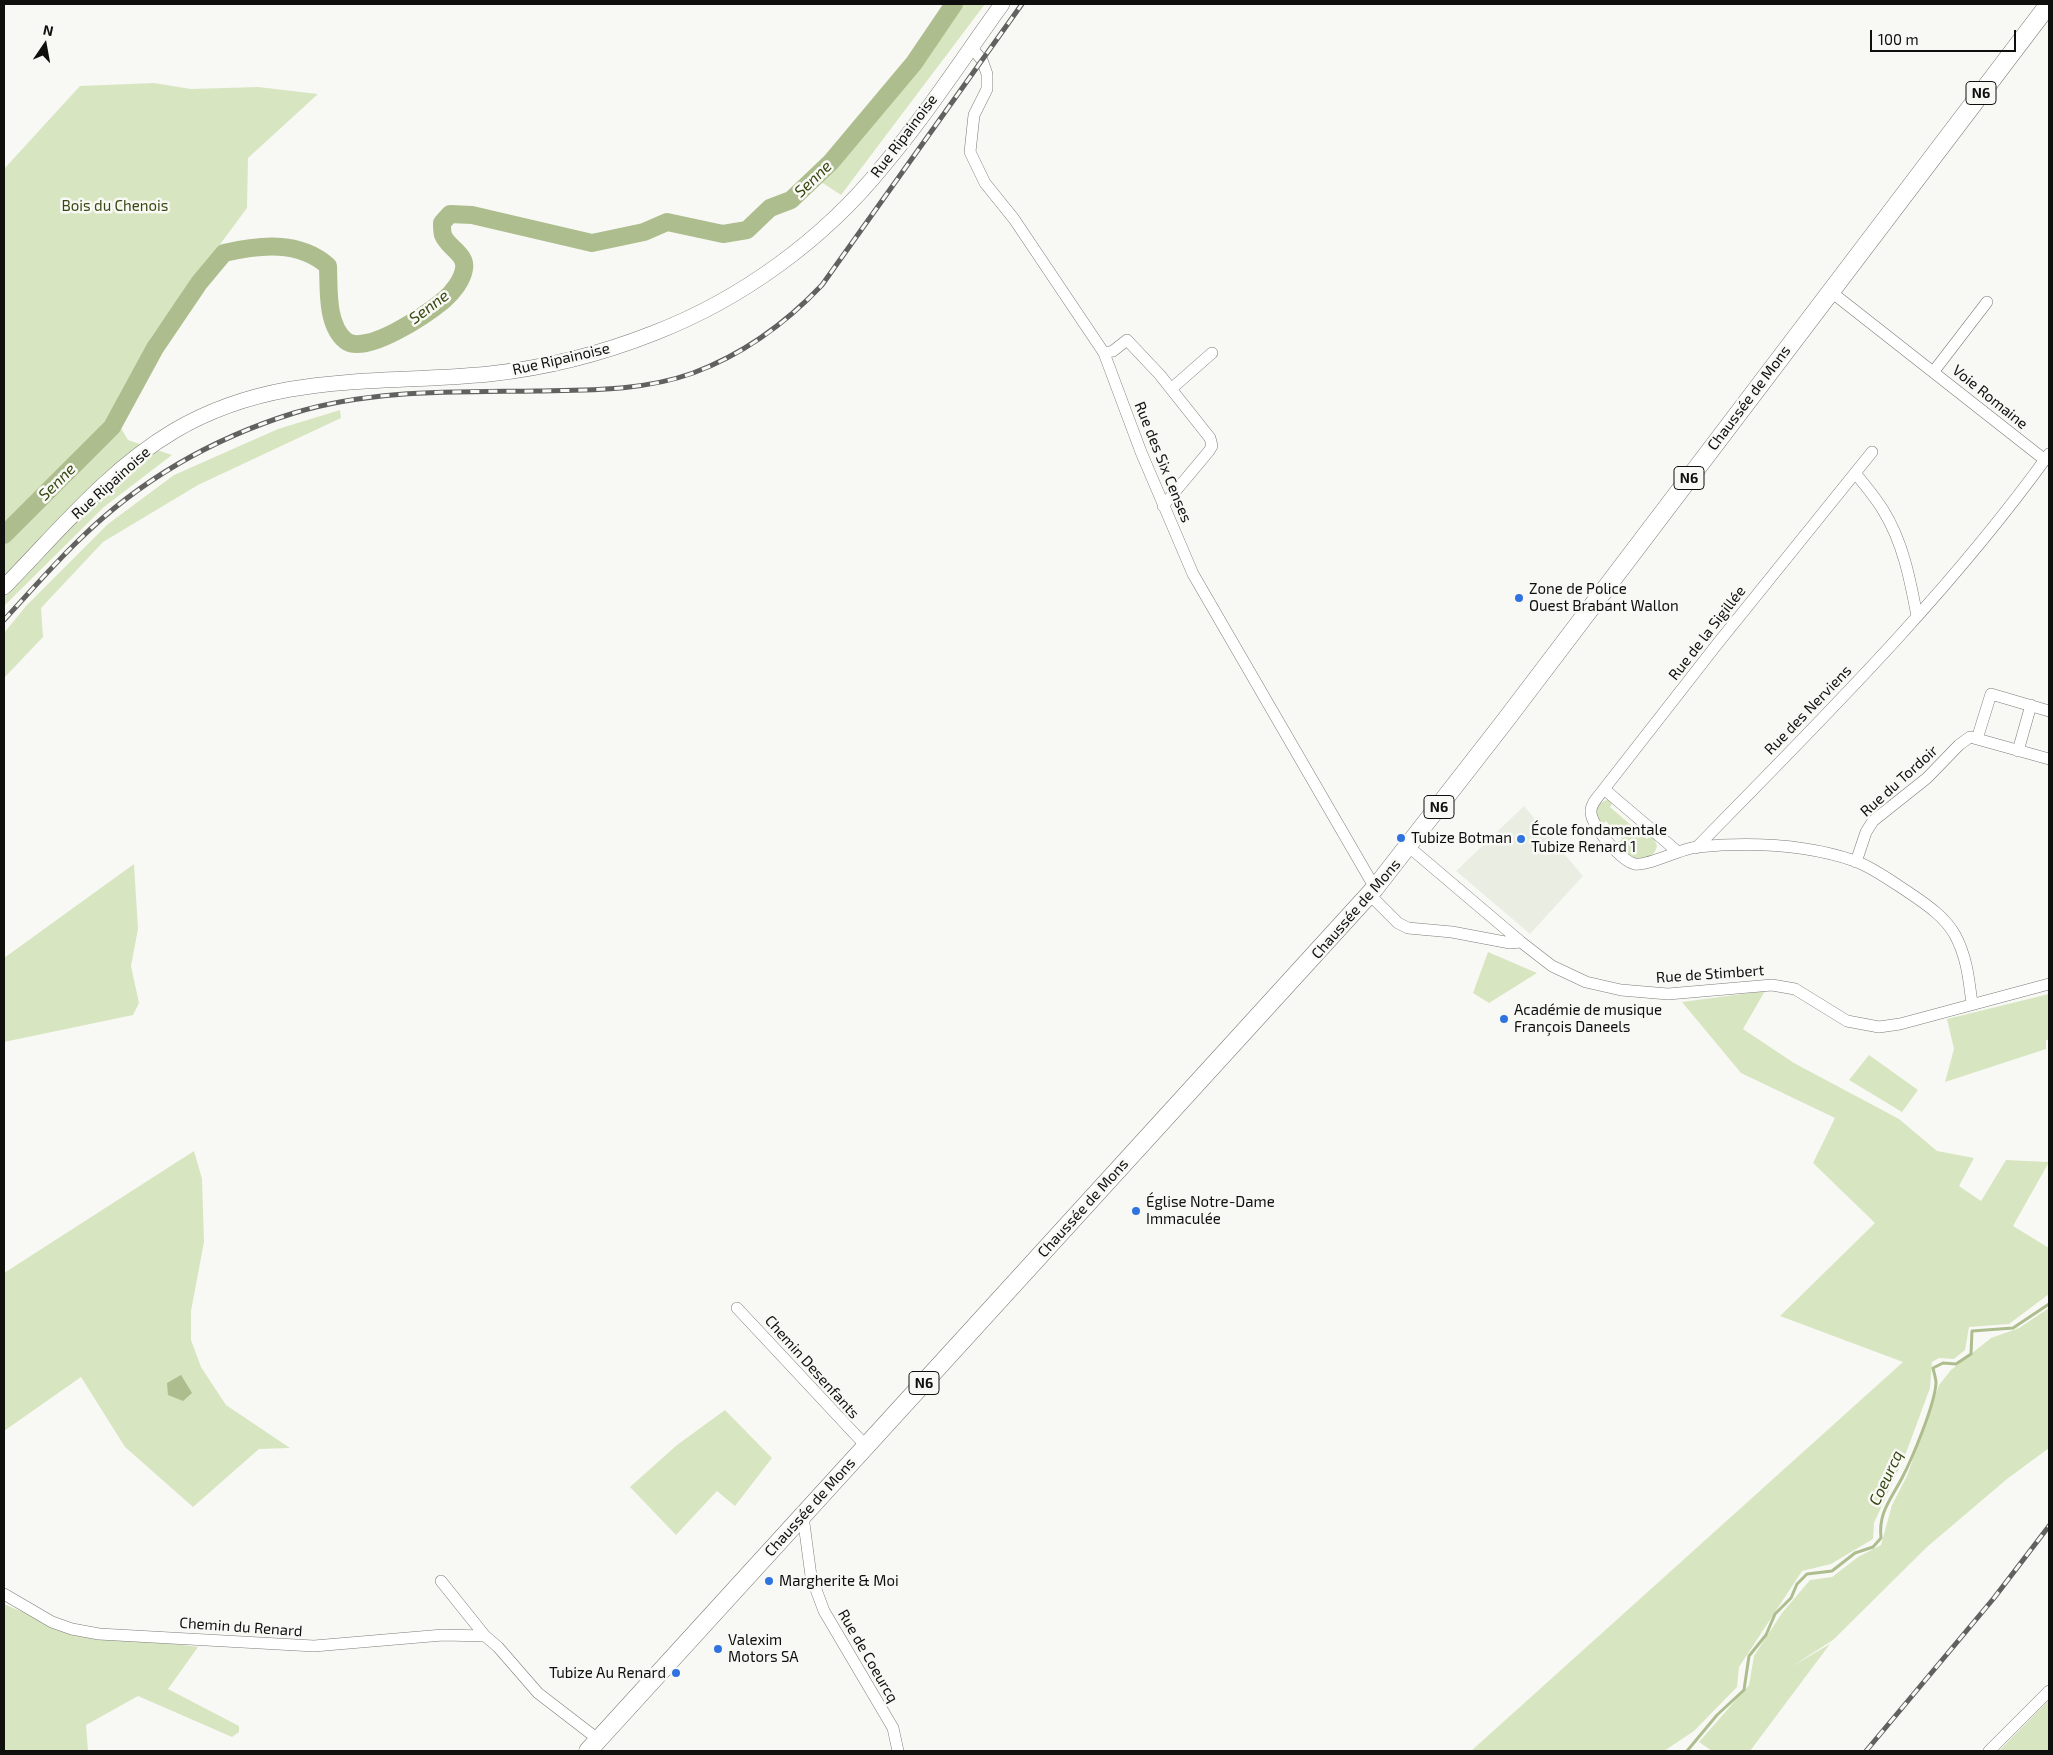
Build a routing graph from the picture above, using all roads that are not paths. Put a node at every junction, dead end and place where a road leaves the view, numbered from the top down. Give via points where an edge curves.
1 (1002, 4) edge
2 (2049, 4) edge
3 (971, 47) junction
4 (1830, 292) junction
5 (1987, 302) dead end
6 (1104, 353) junction
7 (1212, 353) dead end
8 (1934, 371) junction
9 (1171, 389) junction
10 (1872, 452) dead end
11 (2047, 457) edge
12 (1855, 473) junction
13 (1163, 506) junction
14 (4, 587) edge
15 (1917, 616) junction
16 (2031, 705) junction
17 (2049, 710) edge
18 (1978, 739) junction
19 (2018, 751) junction
20 (2049, 759) edge
21 (1604, 789) junction
22 (1409, 847) junction
23 (1696, 848) junction
24 (1678, 852) junction
25 (1856, 862) junction
26 (1372, 891) junction
27 (1521, 942) junction
28 (2049, 984) edge
29 (1972, 1004) junction
30 (737, 1308) dead end
31 (866, 1446) junction
32 (803, 1516) junction
33 (440, 1581) dead end
34 (4, 1594) edge
35 (484, 1636) junction
36 (2049, 1691) edge
37 (593, 1745) edge
38 (898, 1751) edge
39 (1989, 1751) edge

1 - 3 street, Rue Ripainoise
2 - 4 main road, Chaussée de Mons / N6
3 - 6 street, Rue des Six Censes via 988,74 986,89 974,115 970,152 985,182 1014,219
3 - 14 street, Rue Ripainoise via 884,166 854,199 778,265 699,313 615,347 531,368 287,388 210,413 148,449 102,488
4 - 8 street, Voie Romaine
4 - 22 main road, Chaussée de Mons / N6
5 - 8 street, Voie Romaine
6 - 9 street via 1113,351 1127,340
6 - 13 street, Rue des Six Censes
7 - 9 street
8 - 11 street, Voie Romaine
9 - 13 street via 1210,438 1212,446
10 - 12 street, Rue de la Sigillée
11 - 15 street, Rue des Nerviens via 2007,510
12 - 15 street via 1883,509 1896,534 1907,565
12 - 21 street, Rue de la Sigillée
13 - 26 street, Rue des Six Censes via 1193,574
15 - 23 street, Rue des Nerviens
16 - 17 street
16 - 18 street via 1991,694
16 - 19 street
18 - 19 street
18 - 25 street, Rue du Tordoir via 1970,737 1959,745 1927,778 1873,821
19 - 20 street
21 - 24 street
21 - 24 street, Rue de la Sigillée via 1591,808 1591,817 1626,861 1642,864
22 - 26 main road, Chaussée de Mons / N6
22 - 27 street, Rue de Stimbert
23 - 24 street
23 - 25 street via 1776,845
25 - 29 street via 1904,890 1944,921 1962,952
26 - 27 street via 1398,923 1408,928
26 - 31 main road, Chaussée de Mons / N6
27 - 29 street, Rue de Stimbert via 1552,966 1586,982 1621,990 1668,994 1772,985 1795,990 1847,1021 1862,1025 1900,1024
28 - 29 street, Rue de Stimbert
30 - 31 street, Chemin Desenfants
31 - 32 main road, Chaussée de Mons / N6
32 - 37 main road, Chaussée de Mons / N6
32 - 38 street, Rue de Coeurcq via 811,1576 824,1611 893,1728
33 - 35 street
34 - 35 street, Chemin du Renard via 52,1622 99,1634 314,1646 443,1635
35 - 37 street
36 - 39 street

